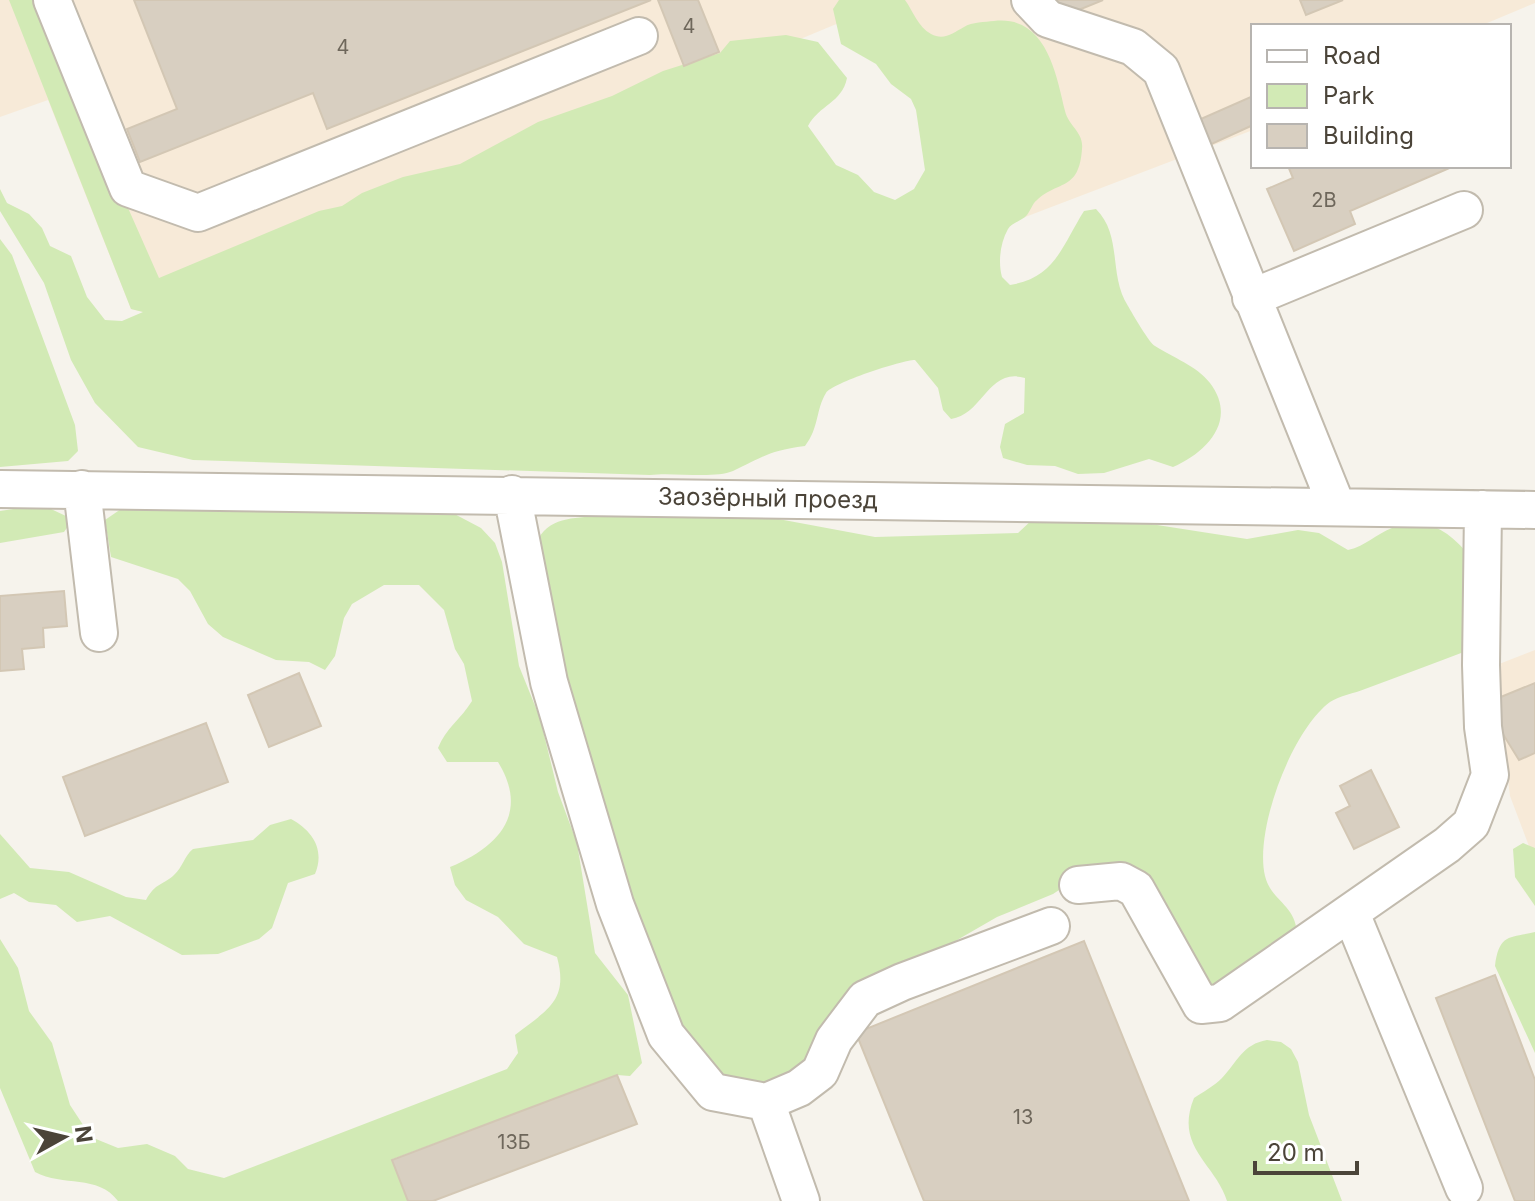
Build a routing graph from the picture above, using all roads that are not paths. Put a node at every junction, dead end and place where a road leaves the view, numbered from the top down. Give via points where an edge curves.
1 (52, 0) edge
2 (1030, 0) edge
3 (639, 36) dead end
4 (1464, 210) dead end
5 (1251, 298) junction
6 (0, 489) edge
7 (82, 489) junction
8 (512, 494) junction
9 (1337, 507) junction
10 (1483, 509) junction
11 (1535, 510) edge
12 (99, 633) dead end
13 (1078, 885) dead end
14 (1351, 913) junction
15 (1051, 926) dead end
16 (766, 1102) junction
17 (1464, 1188) dead end
18 (801, 1201) edge

1 - 3 street via 128,188 198,213
2 - 5 street via 1048,19 1133,47 1161,70
4 - 5 street
5 - 9 street
6 - 7 street, Заозёрный проезд
7 - 8 street, Заозёрный проезд
7 - 12 street
8 - 9 street, Заозёрный проезд
8 - 16 street via 549,682 615,904 666,1035 713,1092
9 - 10 street, Заозёрный проезд
10 - 11 street, Заозёрный проезд
10 - 14 street via 1482,696 1490,775 1482,801 1471,824 1447,845
13 - 14 street via 1121,881 1136,889 1201,1005 1220,1003
14 - 17 street
15 - 16 street via 865,999 834,1040 820,1072
16 - 18 street

